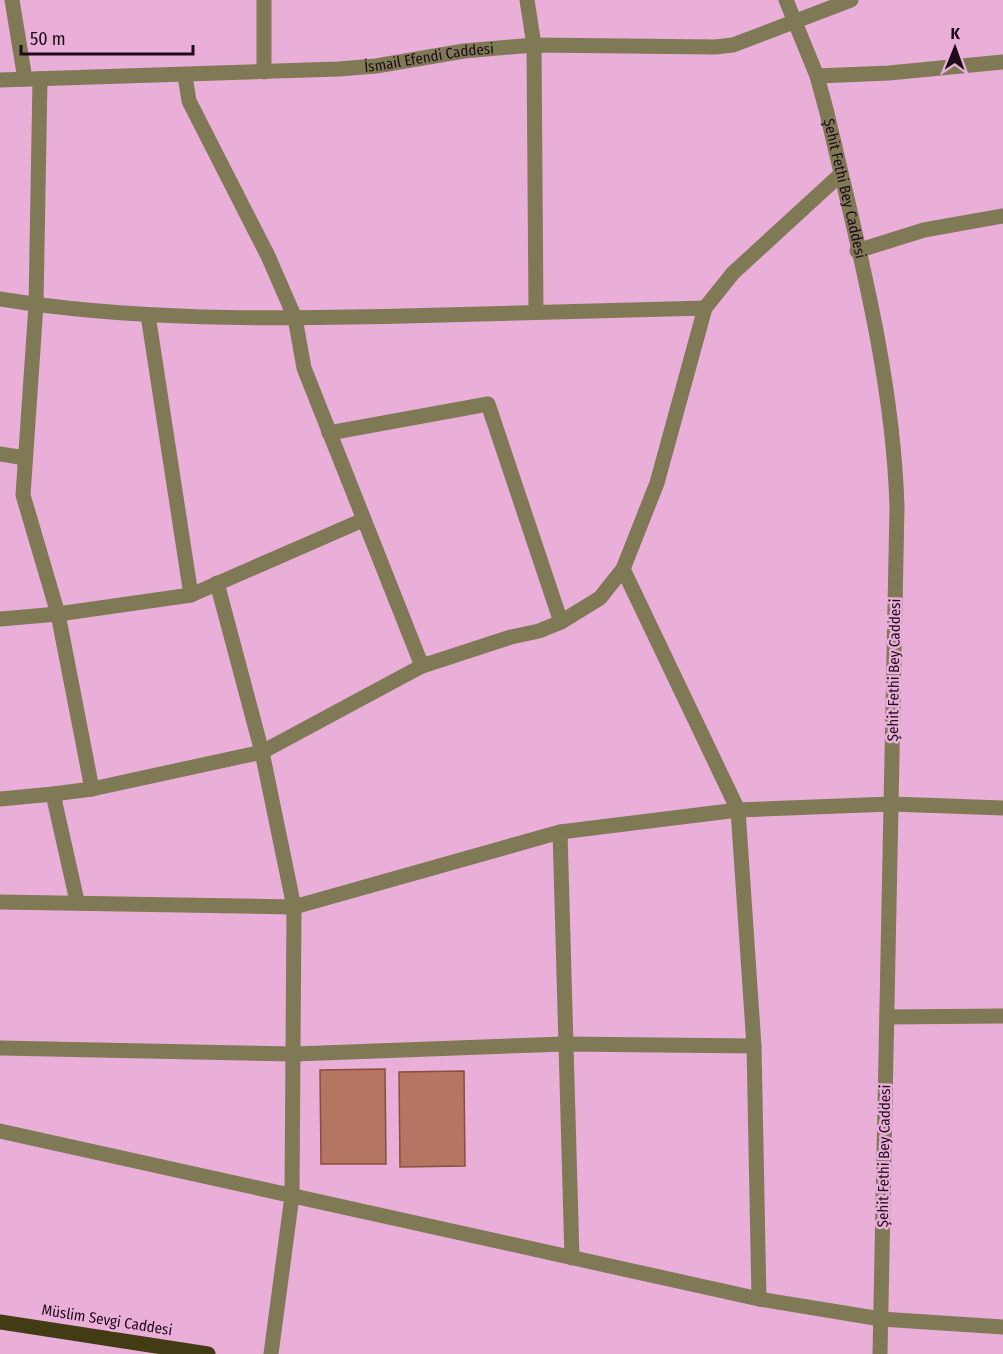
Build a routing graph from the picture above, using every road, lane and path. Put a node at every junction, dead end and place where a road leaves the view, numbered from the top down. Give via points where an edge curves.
1 (12, 0) edge
2 (264, 0) edge
3 (527, 0) edge
4 (786, 0) edge
5 (851, 0) edge
6 (795, 22) junction
7 (534, 45) junction
8 (1003, 62) edge
9 (264, 72) junction
10 (185, 76) junction
11 (817, 76) junction
12 (32, 79) junction
13 (0, 80) edge
14 (841, 174) junction
15 (1003, 216) edge
16 (857, 251) junction
17 (0, 299) edge
18 (36, 305) junction
19 (705, 308) junction
20 (536, 312) junction
21 (148, 315) junction
22 (295, 318) junction
23 (329, 433) junction
24 (0, 454) edge
25 (25, 458) junction
26 (363, 520) junction
27 (623, 569) junction
28 (217, 584) junction
29 (191, 595) junction
30 (58, 614) junction
31 (0, 619) edge
32 (561, 622) junction
33 (422, 666) junction
34 (262, 752) junction
35 (92, 789) junction
36 (53, 794) junction
37 (0, 799) edge
38 (891, 804) junction
39 (1003, 808) edge
40 (738, 810) junction
41 (560, 832) junction
42 (76, 901) junction
43 (0, 902) edge
44 (294, 907) junction
45 (1003, 1016) edge
46 (887, 1017) junction
47 (565, 1044) junction
48 (754, 1046) junction
49 (0, 1048) edge
50 (295, 1054) junction
51 (0, 1131) edge
52 (292, 1196) junction
53 (572, 1258) junction
54 (759, 1299) junction
55 (881, 1319) junction
56 (0, 1322) edge
57 (1003, 1327) edge
58 (208, 1354) edge
59 (271, 1354) edge
60 (880, 1354) edge

1 - 12 street
2 - 9 street
3 - 7 street
4 - 6 street, Şehit Fethi Bey Caddesi
5 - 6 street, İsmail Efendi Caddesi
6 - 7 street, İsmail Efendi Caddesi via 754,39 715,47
6 - 11 street, Şehit Fethi Bey Caddesi
7 - 9 street, İsmail Efendi Caddesi via 464,51 376,66
7 - 20 street
8 - 11 street
9 - 10 street, İsmail Efendi Caddesi
10 - 12 street, İsmail Efendi Caddesi
10 - 22 street via 189,101
11 - 14 street, Şehit Fethi Bey Caddesi
12 - 13 street, İsmail Efendi Caddesi
12 - 18 street
14 - 16 street, Şehit Fethi Bey Caddesi
14 - 19 street via 733,273
15 - 16 street via 924,230
16 - 38 street, Şehit Fethi Bey Caddesi via 883,371 895,457
17 - 18 street
18 - 21 street
18 - 25 street
19 - 20 street
19 - 27 street via 657,483
20 - 22 street
21 - 22 street
21 - 29 street
22 - 23 street via 304,368
23 - 26 street
23 - 32 street via 488,404
24 - 25 street
25 - 30 street via 23,495
26 - 28 street
26 - 33 street
27 - 32 street via 600,598
27 - 40 street
28 - 29 street
28 - 34 street
29 - 30 street
30 - 31 street
30 - 35 street
32 - 33 street
33 - 34 street
34 - 35 street
34 - 44 street
35 - 36 street
36 - 37 street
36 - 42 street
38 - 39 street
38 - 40 street
38 - 46 street, Şehit Fethi Bey Caddesi
40 - 41 street
40 - 48 street
41 - 44 street
41 - 47 street
42 - 43 street
42 - 44 street
44 - 50 street
45 - 46 street
46 - 55 street, Şehit Fethi Bey Caddesi
47 - 48 street
47 - 50 street
47 - 53 street
48 - 54 street
49 - 50 street
50 - 52 street
51 - 52 street
52 - 53 street
52 - 59 street
53 - 54 street
54 - 55 street
55 - 57 street
55 - 60 street, Şehit Fethi Bey Caddesi
56 - 58 main road, Müslim Sevgi Caddesi

